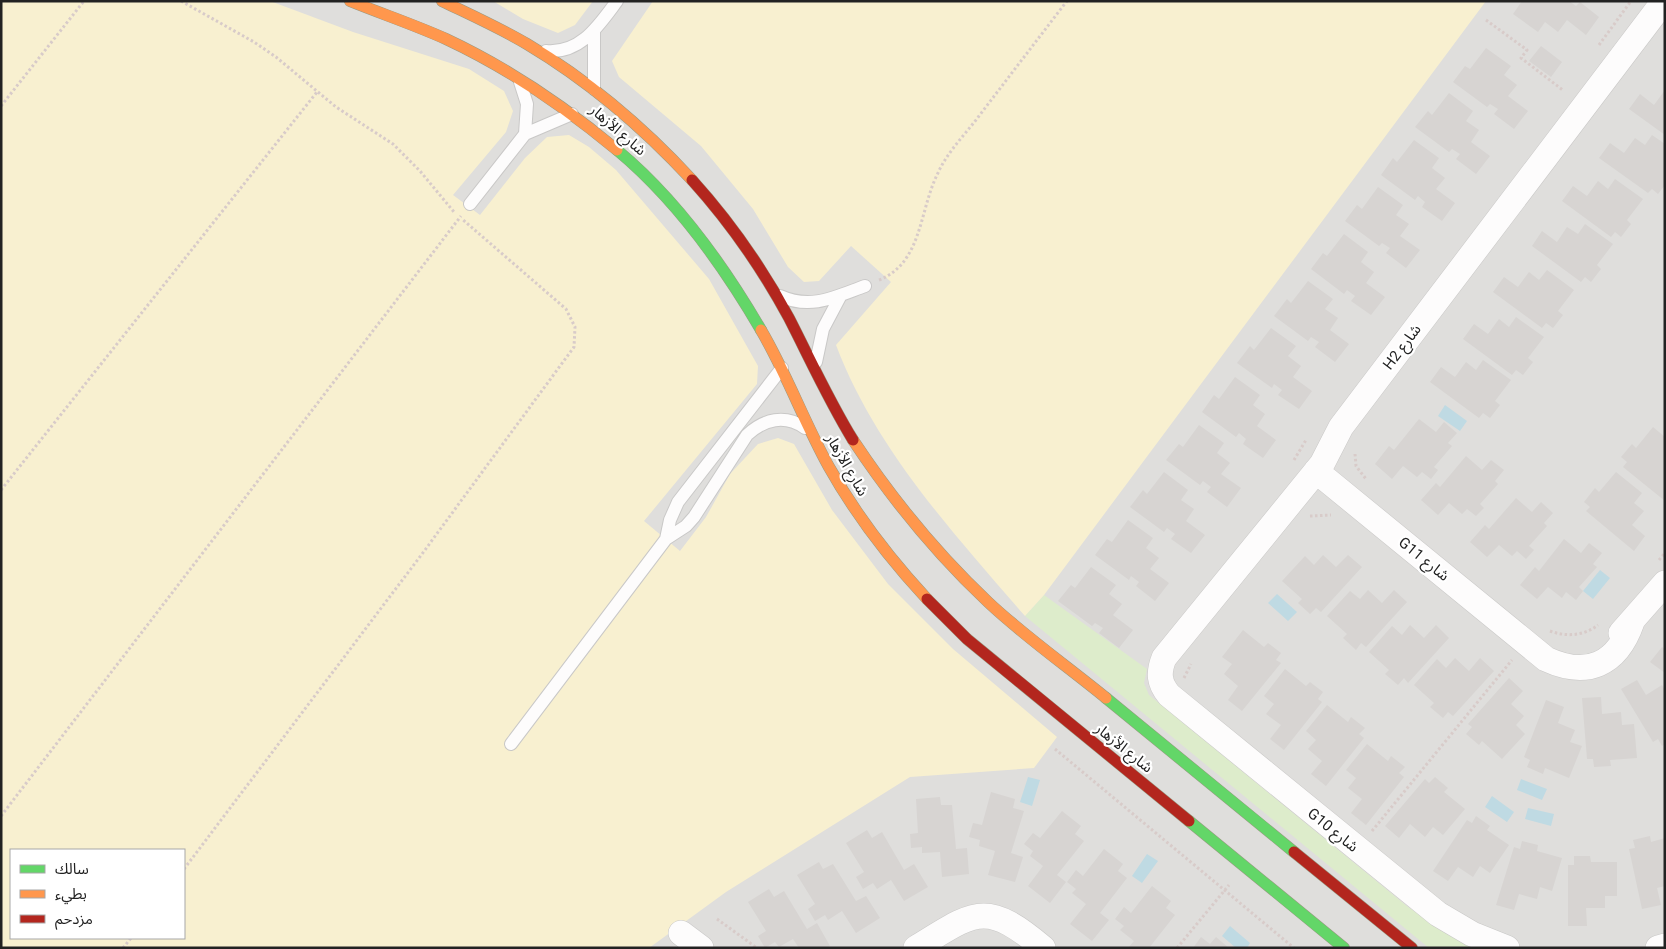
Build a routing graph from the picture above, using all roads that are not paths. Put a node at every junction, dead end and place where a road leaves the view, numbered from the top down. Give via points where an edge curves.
1 (350, 1) edge
2 (442, 1) edge
3 (617, 1) edge
4 (1664, 1) edge
5 (594, 32) junction
6 (536, 50) junction
7 (518, 76) junction
8 (594, 89) junction
9 (574, 113) junction
10 (525, 134) junction
11 (470, 204) road end
12 (865, 286) road end
13 (776, 294) junction
14 (841, 295) junction
15 (815, 367) junction
16 (782, 368) junction
17 (737, 426) junction
18 (812, 433) junction
19 (747, 435) junction
20 (1316, 471) junction
21 (666, 539) junction
22 (1661, 572) edge
23 (1164, 685) joint
24 (511, 744) dead end
25 (681, 933) dead end
26 (1665, 946) edge
27 (701, 948) edge
28 (916, 948) edge
29 (1044, 948) edge
30 (1344, 948) edge
31 (1412, 948) edge
32 (1507, 948) edge
33 (1658, 948) edge

1 - 7 street, شارع الأزهار via 459,45
2 - 6 street, شارع الأزهار
3 - 5 lane
4 - 20 street, H2 شارع via 1341,427
5 - 6 lane via 568,49
5 - 8 lane
6 - 8 street, شارع الأزهار
7 - 9 street, شارع الأزهار
7 - 10 lane via 527,104
8 - 13 street, شارع الأزهار via 636,123 710,200
9 - 10 lane
9 - 16 street, شارع الأزهار via 624,154 670,200 712,251
10 - 11 lane
12 - 14 lane
13 - 14 lane via 808,304 826,302
13 - 15 street, شارع الأزهار
14 - 15 lane via 823,330
15 - 31 street, شارع الأزهار via 835,410 861,452 895,501 953,568 1005,616
16 - 17 lane
16 - 18 street, شارع الأزهار
17 - 19 lane
17 - 21 lane via 678,502
18 - 19 lane via 800,424 772,420 758,425
18 - 30 street, شارع الأزهار via 864,522 929,603 967,639
19 - 21 lane via 694,517
20 - 22 street, G11 شارع via 1546,659 1563,667 1581,669 1599,664 1615,654 1626,640 1632,622
20 - 23 street, H2 شارع via 1164,658
21 - 24 lane
23 - 32 street, G10 شارع via 1357,849 1454,925
25 - 27 street
26 - 33 street
28 - 29 street via 962,920 992,916 1011,923

